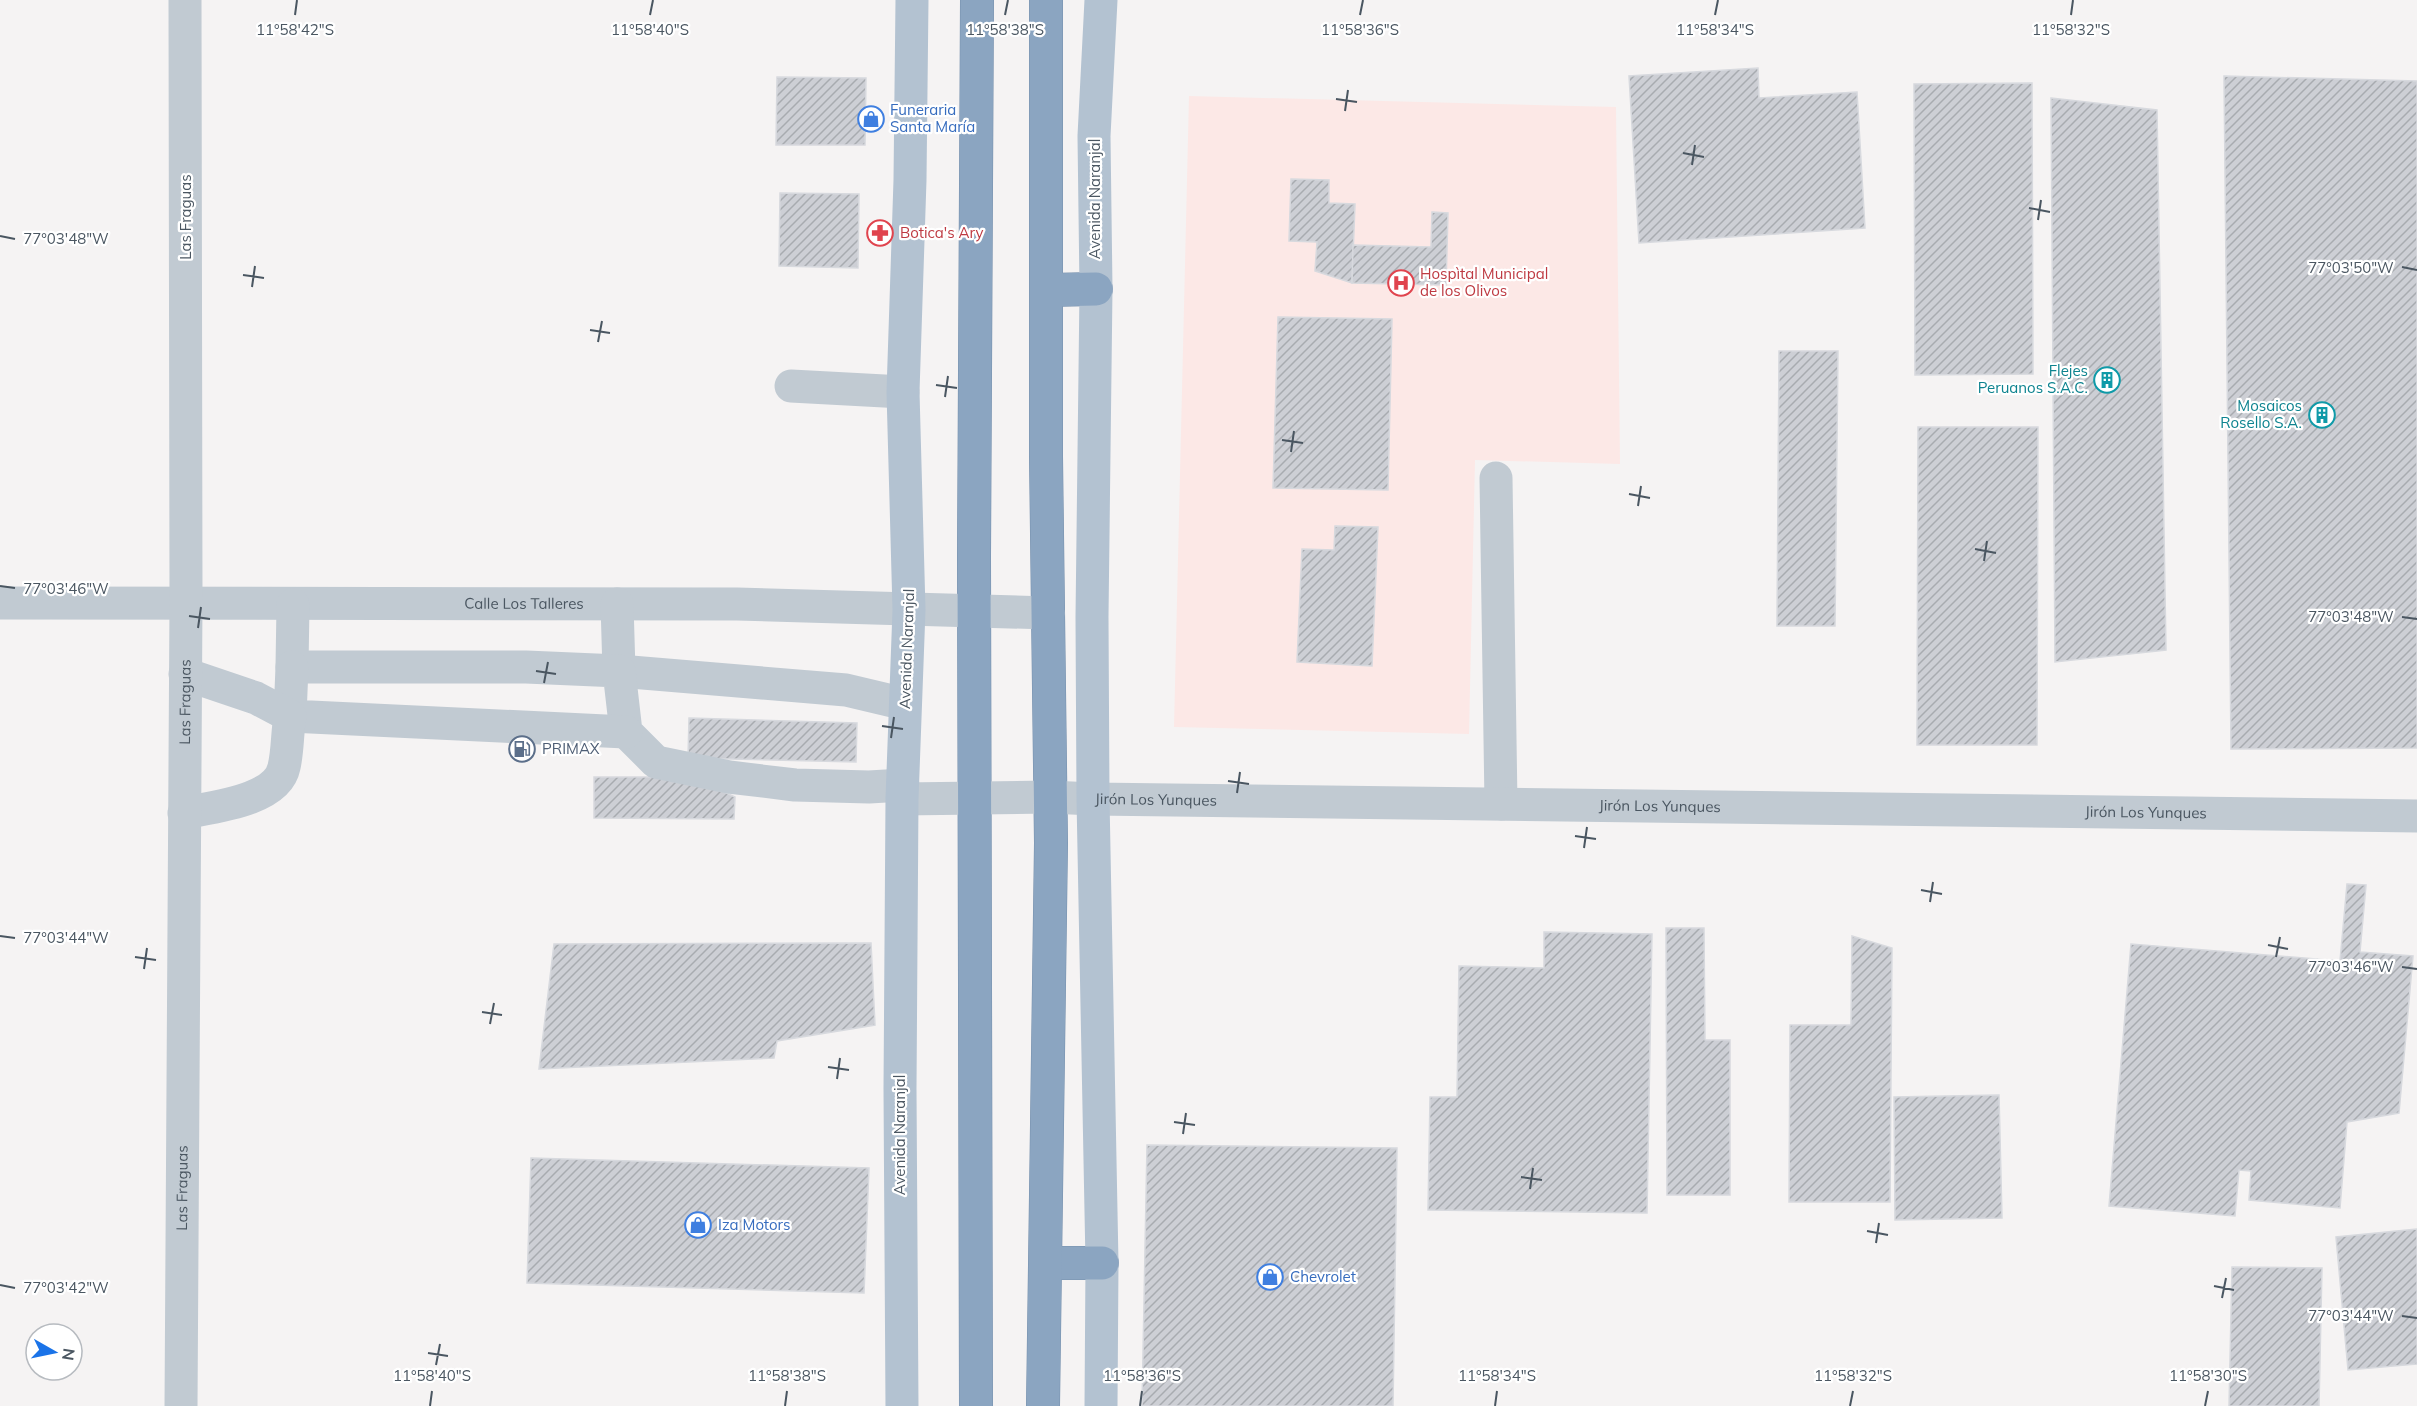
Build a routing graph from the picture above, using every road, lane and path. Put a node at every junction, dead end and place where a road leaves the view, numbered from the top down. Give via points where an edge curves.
1 (185, 0) edge
2 (912, 0) edge
3 (977, 0) edge
4 (1046, 0) edge
5 (1101, 0) edge
6 (1096, 289) junction
7 (1047, 290) junction
8 (791, 386) dead end
9 (903, 392) junction
10 (1496, 478) dead end
11 (0, 603) edge
12 (186, 603) junction
13 (617, 604) junction
14 (293, 605) junction
15 (909, 610) junction
16 (974, 611) junction
17 (1048, 614) junction
18 (292, 667) junction
19 (619, 671) junction
20 (185, 674) junction
21 (905, 704) junction
22 (290, 716) junction
23 (626, 732) junction
24 (902, 792) junction
25 (1050, 797) junction
26 (975, 798) junction
27 (1093, 799) junction
28 (1501, 804) junction
29 (184, 813) junction
30 (2417, 816) edge
31 (1046, 1263) junction
32 (1102, 1263) junction
33 (181, 1406) edge
34 (902, 1406) edge
35 (976, 1406) edge
36 (1043, 1406) edge
37 (1101, 1406) edge

1 - 12 street, Las Fraguas
2 - 9 main road, Avenida Naranjal
3 - 16 highway
4 - 7 highway
5 - 6 main road, Avenida Naranjal via 1094,136
6 - 7 highway
6 - 27 main road, Avenida Naranjal
7 - 17 highway
8 - 9 street
9 - 15 main road, Avenida Naranjal
10 - 28 street
11 - 12 street, Calle Los Talleres
12 - 14 street, Calle Los Talleres
12 - 20 street, Las Fraguas
13 - 14 street, Calle Los Talleres
13 - 15 street, Calle Los Talleres
13 - 19 street
14 - 18 street
15 - 16 street, Calle Los Talleres
15 - 21 main road, Avenida Naranjal
16 - 17 street, Calle Los Talleres
16 - 26 highway
17 - 25 highway
18 - 19 street
18 - 22 street
19 - 21 street via 846,690
19 - 23 street
20 - 22 street via 256,698
20 - 29 street, Las Fraguas
21 - 24 main road, Avenida Naranjal
22 - 23 street
22 - 29 street via 284,769 271,787 244,801
23 - 24 street, Jirón Los Yunques via 656,762 729,777
24 - 26 street, Jirón Los Yunques
24 - 34 main road, Avenida Naranjal
25 - 26 street, Jirón Los Yunques
25 - 27 street, Jirón Los Yunques
25 - 31 highway
26 - 35 highway
27 - 28 street, Jirón Los Yunques
27 - 32 main road, Avenida Naranjal
28 - 30 street, Jirón Los Yunques
29 - 33 street, Las Fraguas
31 - 32 highway
31 - 36 highway
32 - 37 main road, Avenida Naranjal

